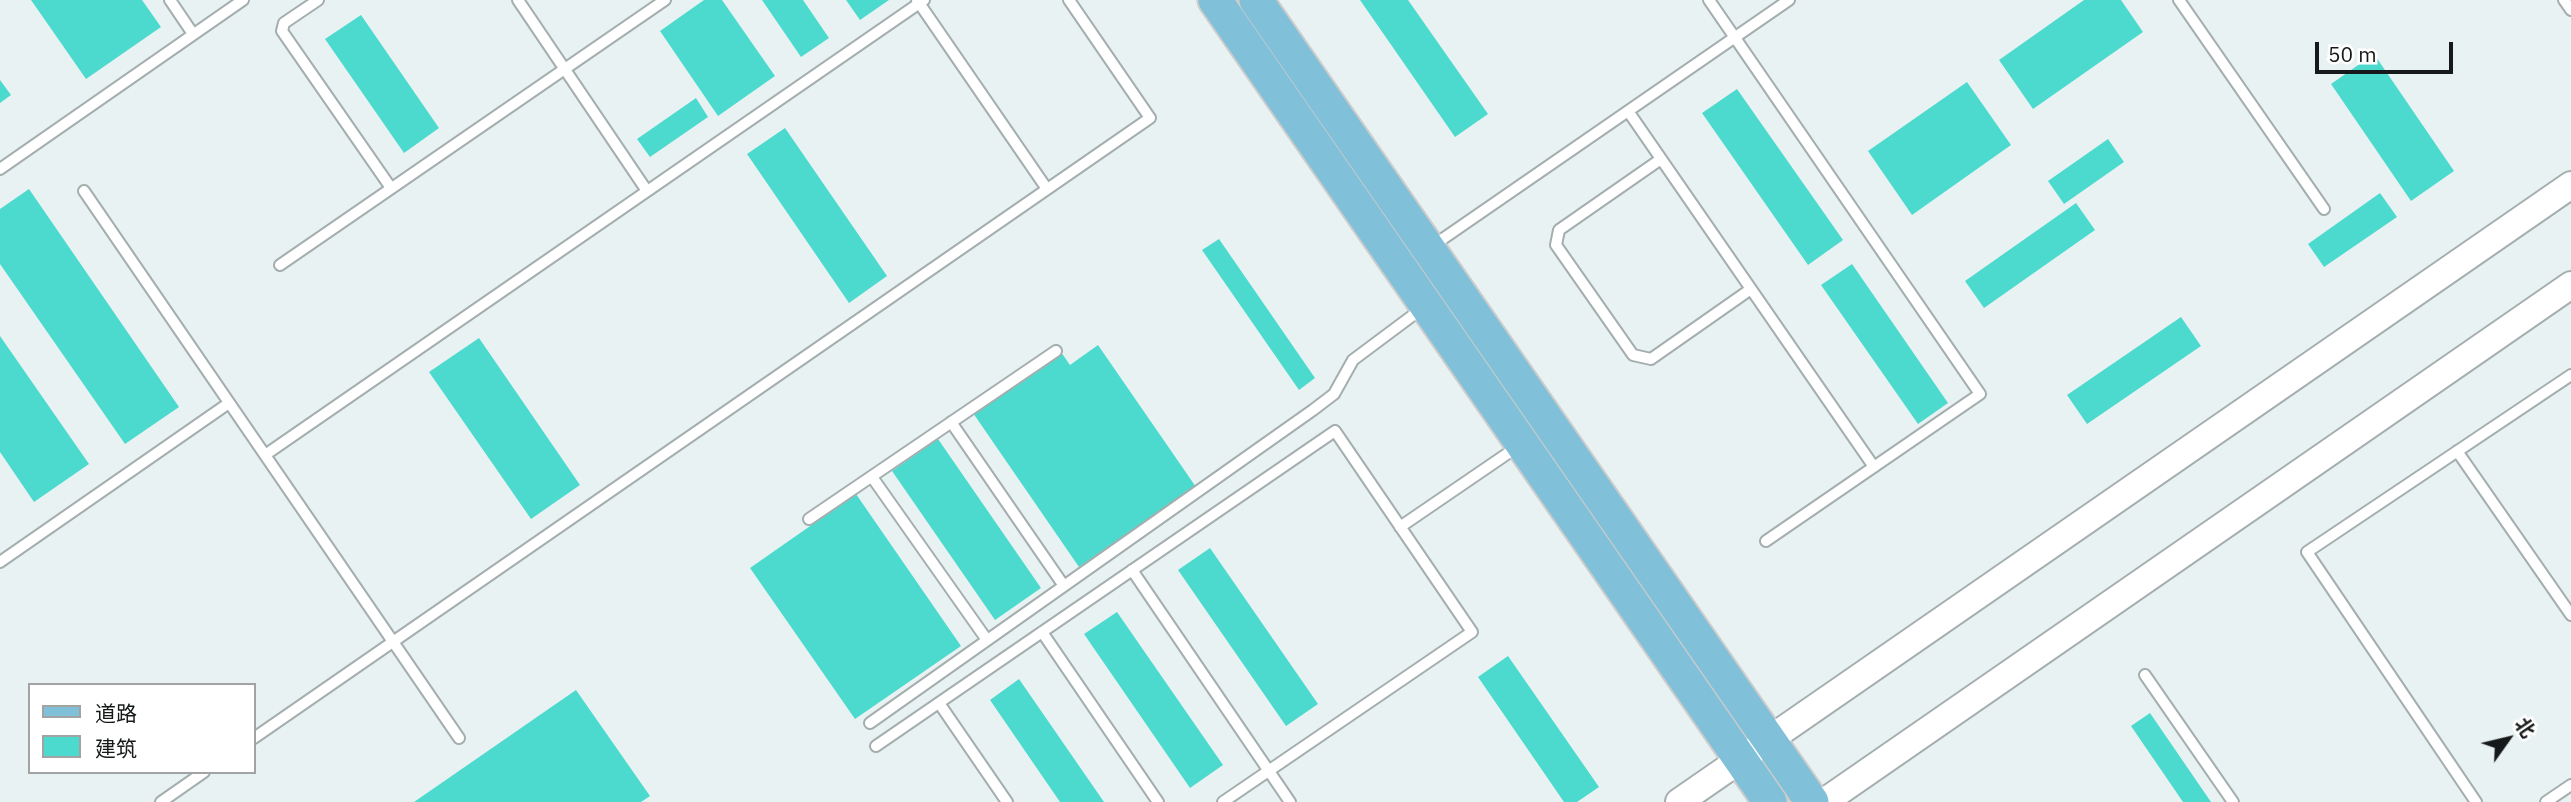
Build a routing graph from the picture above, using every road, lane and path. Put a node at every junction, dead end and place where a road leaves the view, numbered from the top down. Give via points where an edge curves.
1 (170, 0) edge
2 (243, 0) edge
3 (318, 0) edge
4 (518, 0) edge
5 (664, 0) edge
6 (1069, 0) edge
7 (1215, 0) edge
8 (1256, 0) edge
9 (1709, 0) edge
10 (1789, 0) edge
11 (2179, 0) edge
12 (2564, 0) edge
13 (920, 1) edge
14 (2571, 10) edge
15 (193, 34) junction
16 (1735, 37) junction
17 (565, 69) junction
18 (1628, 111) junction
19 (1661, 159) junction
20 (0, 169) edge
21 (2571, 185) edge
22 (391, 188) junction
23 (1047, 189) junction
24 (84, 191) dead end
25 (647, 191) junction
26 (2324, 209) dead end
27 (1429, 248) junction
28 (280, 265) dead end
29 (2571, 285) edge
30 (1751, 289) junction
31 (1427, 306) junction
32 (1056, 351) dead end
33 (2571, 375) edge
34 (229, 403) junction
35 (951, 422) junction
36 (1522, 443) junction
37 (2457, 451) junction
38 (265, 455) junction
39 (1874, 467) junction
40 (872, 477) junction
41 (809, 519) dead end
42 (1400, 527) junction
43 (1766, 541) dead end
44 (0, 562) edge
45 (1132, 570) junction
46 (1064, 586) junction
47 (2571, 615) edge
48 (1042, 632) junction
49 (987, 640) junction
50 (393, 641) junction
51 (2145, 675) dead end
52 (939, 703) junction
53 (870, 723) dead end
54 (256, 737) edge
55 (459, 738) dead end
56 (1769, 740) junction
57 (876, 746) dead end
58 (1741, 759) junction
59 (1269, 771) junction
60 (201, 774) edge
61 (2571, 785) edge
62 (161, 802) edge
63 (1007, 802) edge
64 (1158, 802) edge
65 (1223, 802) edge
66 (1290, 802) edge
67 (1679, 802) edge
68 (1770, 802) edge
69 (1812, 802) edge
70 (1824, 802) edge
71 (2233, 802) edge
72 (2476, 802) edge
73 (2546, 802) edge

1 - 15 lane
2 - 15 lane
3 - 22 lane via 284,23 282,32
4 - 17 lane
5 - 17 lane
6 - 23 lane via 1150,118
7 - 31 main road
8 - 27 main road
9 - 16 lane
10 - 16 lane
11 - 26 lane
12 - 14 lane
13 - 23 lane
13 - 25 lane
15 - 20 lane
16 - 18 lane
16 - 39 lane via 1980,394
17 - 22 lane
17 - 25 lane
18 - 19 lane
18 - 27 lane
19 - 30 lane
19 - 30 lane via 1559,230 1556,245 1633,355 1651,359
21 - 56 street
22 - 28 lane
23 - 50 lane
24 - 34 lane
25 - 38 lane
27 - 56 main road
29 - 70 street
30 - 39 lane
31 - 36 main road
31 - 46 lane via 1353,359 1334,394
32 - 35 lane
33 - 37 lane
34 - 38 lane
34 - 44 lane
35 - 40 lane
35 - 46 lane
36 - 42 lane
36 - 58 main road
37 - 47 lane
37 - 72 lane via 2306,552
38 - 50 lane
39 - 43 lane
40 - 41 lane
40 - 49 lane
42 - 45 lane via 1335,432
42 - 59 lane via 1472,632
45 - 48 lane
45 - 59 lane
46 - 49 lane
48 - 52 lane
48 - 64 lane
49 - 53 lane
50 - 54 lane
50 - 55 lane
51 - 71 lane
52 - 57 lane
52 - 63 lane
56 - 58 street
56 - 69 main road
58 - 67 street
58 - 68 main road
59 - 65 lane
59 - 66 lane
60 - 62 lane
61 - 73 lane

